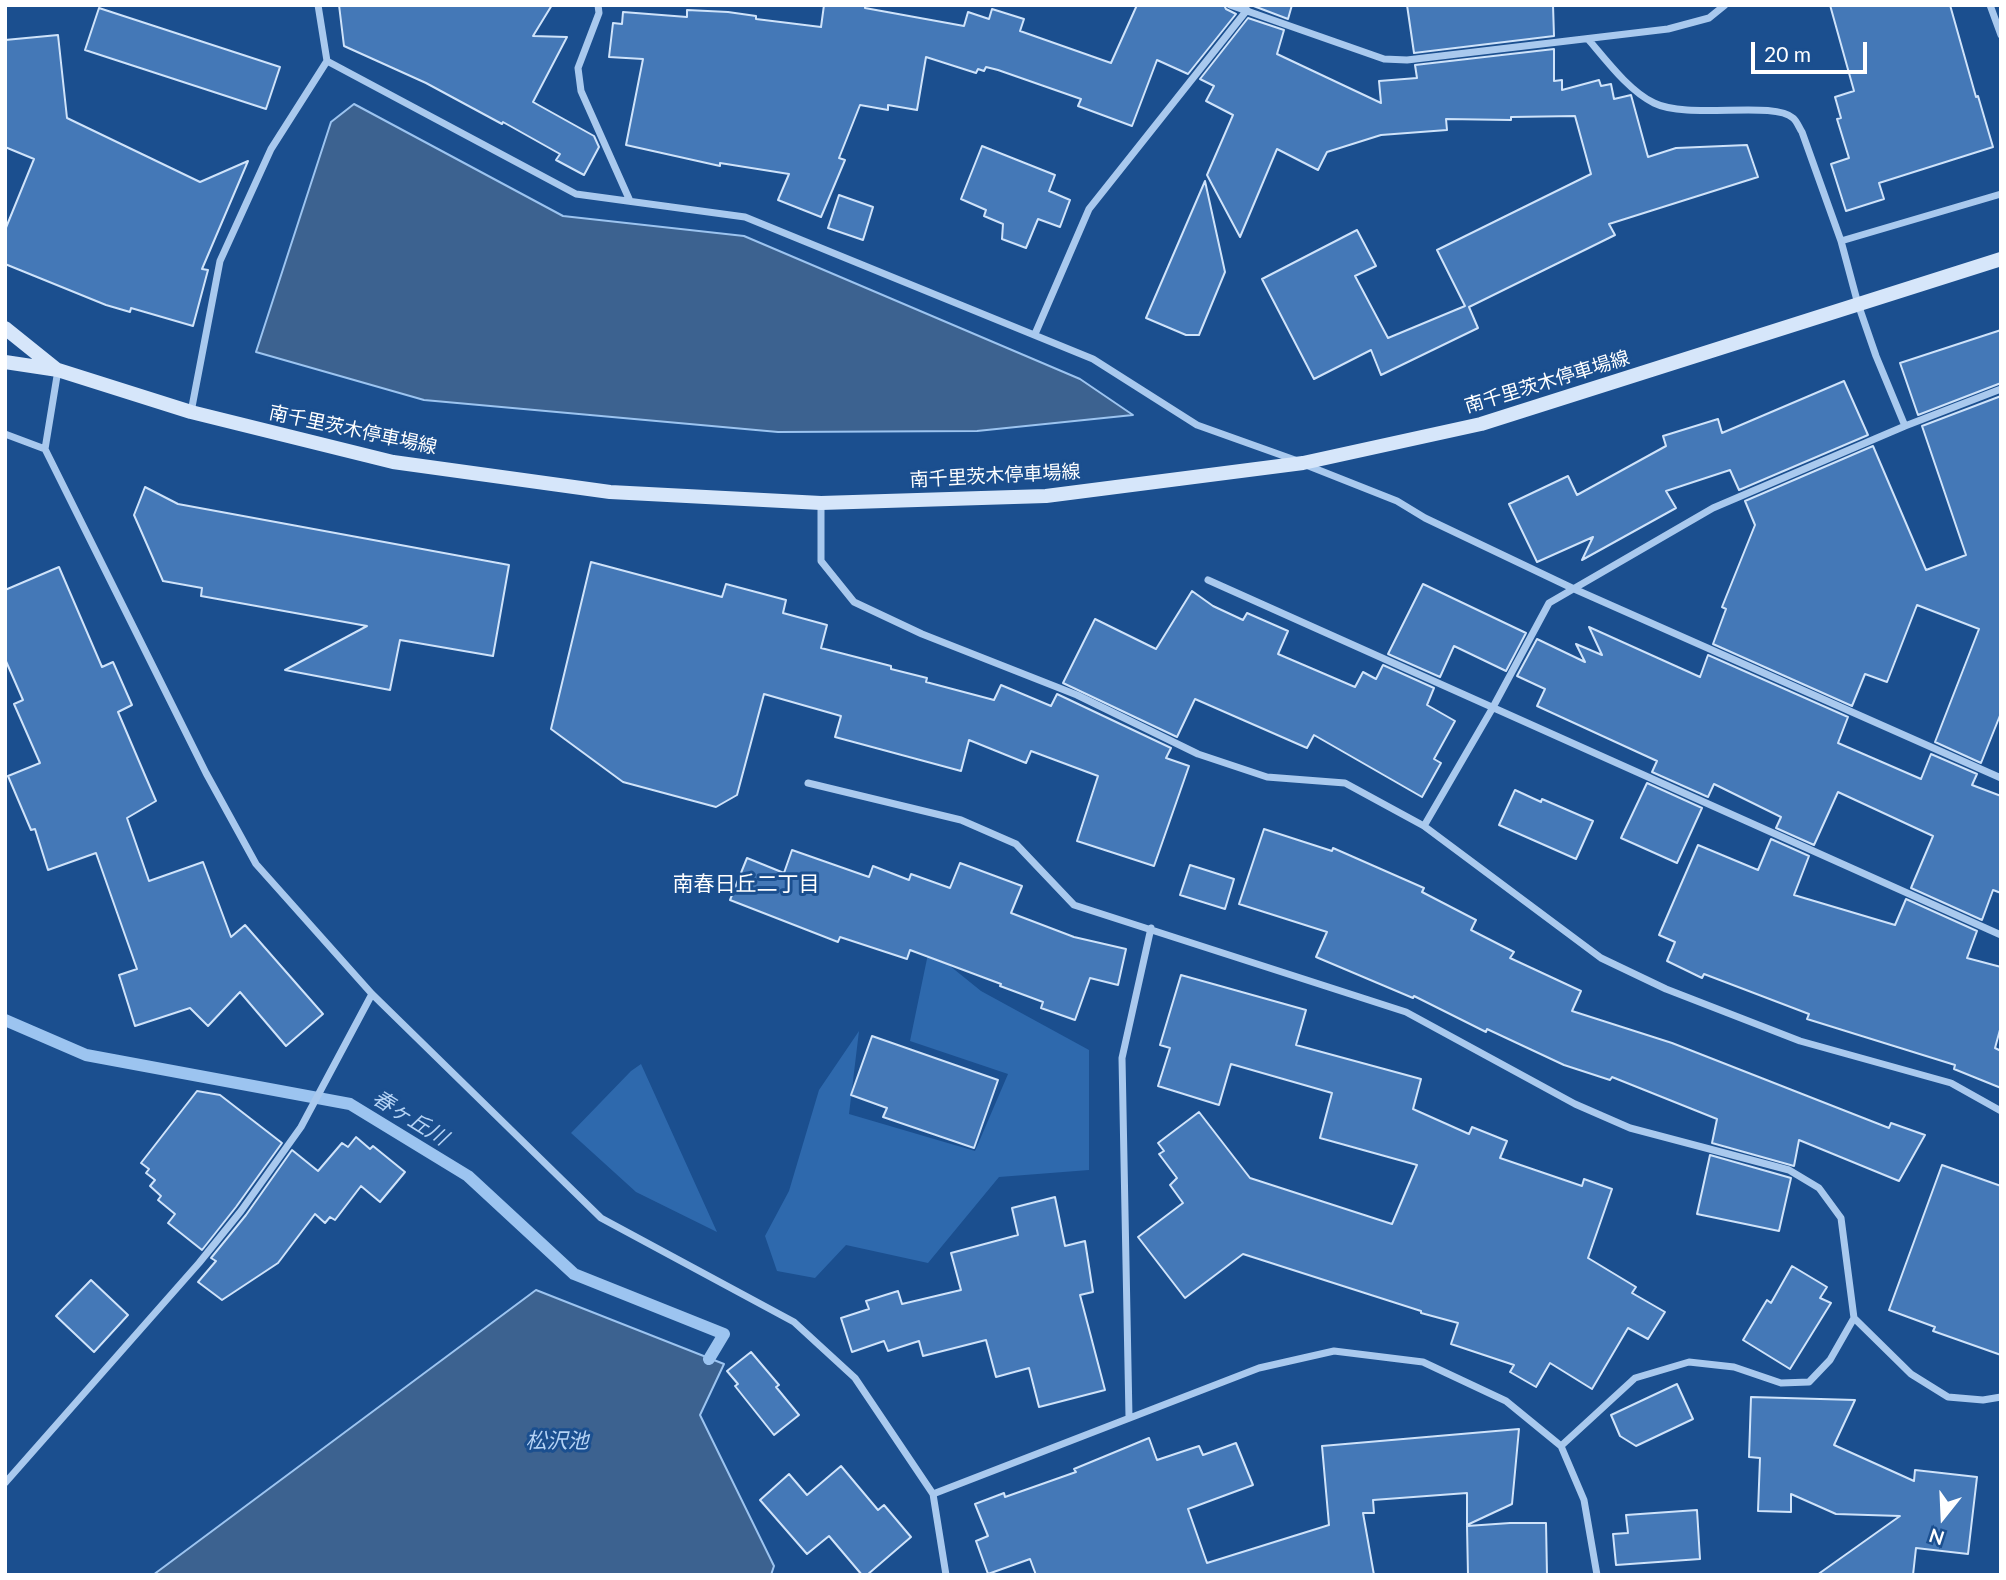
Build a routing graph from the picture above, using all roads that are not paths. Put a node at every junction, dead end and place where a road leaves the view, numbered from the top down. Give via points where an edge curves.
1 (318, 5) edge
2 (598, 5) edge
3 (1230, 5) edge
4 (1725, 5) edge
5 (1990, 5) edge
6 (1247, 10) junction
7 (2001, 35) edge
8 (1588, 39) junction
9 (327, 61) junction
10 (2001, 194) edge
11 (630, 201) junction
12 (1841, 241) junction
13 (2001, 259) edge
14 (1858, 304) junction
15 (5, 328) edge
16 (1035, 334) junction
17 (5, 362) edge
18 (58, 370) junction
19 (2001, 389) edge
20 (191, 412) junction
21 (1905, 426) junction
22 (5, 435) edge
23 (45, 449) junction
24 (1303, 463) junction
25 (821, 503) junction
26 (1208, 580) dead end
27 (1572, 588) junction
28 (1492, 709) junction
29 (2001, 778) edge
30 (808, 783) dead end
31 (1424, 826) junction
32 (1151, 929) junction
33 (2001, 935) edge
34 (372, 994) junction
35 (2001, 1111) edge
36 (1854, 1318) junction
37 (2001, 1397) edge
38 (1129, 1417) junction
39 (1561, 1446) junction
40 (5, 1483) edge
41 (933, 1494) junction
42 (946, 1575) edge
43 (1597, 1575) edge

1 - 9 street
2 - 11 street via 578,68 581,91
3 - 6 street
4 - 8 street via 1709,18 1668,29
5 - 7 street
6 - 8 street via 1384,59
6 - 16 street via 1089,209
8 - 12 street via 1624,79 1654,103 1681,111 1778,111 1793,117
9 - 11 street via 576,194
9 - 20 street via 271,149 220,261
10 - 12 street
11 - 16 street via 745,217
12 - 14 street
13 - 14 main road, 南千里茨木停車場線
14 - 21 street
14 - 24 main road, 南千里茨木停車場線 via 1481,424
15 - 18 main road, 南千里茨木停車場線
16 - 24 street via 1093,359 1197,425
17 - 18 main road, 南千里茨木停車場線
18 - 20 main road, 南千里茨木停車場線
18 - 23 street
19 - 21 street
20 - 25 main road, 南千里茨木停車場線 via 393,463 610,492
21 - 27 street via 1713,508
22 - 23 street
23 - 34 street via 256,864
24 - 25 main road, 南千里茨木停車場線 via 1046,496
24 - 27 street via 1397,500 1425,518
25 - 31 street via 821,561 854,602 1077,695 1198,754 1267,777 1345,783
26 - 28 street
27 - 28 street via 1549,603
27 - 29 street
28 - 31 street
28 - 33 street
30 - 32 street via 961,820 1016,844 1074,905
31 - 35 street via 1601,958 1666,989 1800,1041 1951,1083
32 - 36 street via 1406,1012 1575,1104 1630,1128 1789,1170 1819,1188 1841,1218
32 - 38 street via 1122,1058
34 - 40 street via 301,1128 241,1211
34 - 41 street via 601,1218 794,1322 855,1378
36 - 37 street via 1911,1374 1948,1397
36 - 39 street via 1830,1360 1809,1382 1781,1383 1734,1367 1689,1362 1635,1378
38 - 39 street via 1259,1368 1334,1351 1423,1362 1506,1401
38 - 41 street
39 - 43 street via 1584,1500
41 - 42 street

